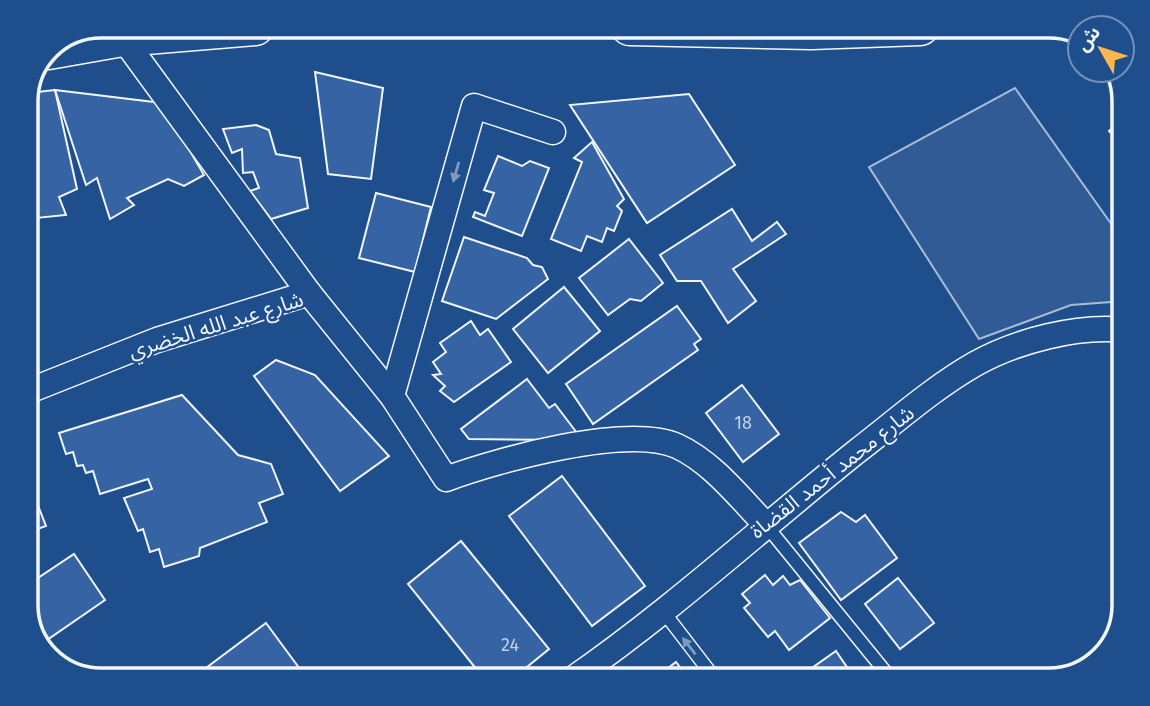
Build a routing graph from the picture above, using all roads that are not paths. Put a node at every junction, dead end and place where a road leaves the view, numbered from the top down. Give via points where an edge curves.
1 (116, 38) edge
2 (123, 38) edge
3 (73, 46) edge
4 (553, 132) dead end
5 (309, 293) junction
6 (1111, 331) edge
7 (39, 388) edge
8 (392, 396) junction
9 (765, 524) junction
10 (663, 611) junction
11 (587, 668) edge
12 (707, 668) edge
13 (882, 668) edge

1 - 3 main road
2 - 5 street
4 -> 8 street via 474,106
5 - 7 street, شارع عبد الله الخضري via 157,340
5 - 8 street, شارع عبد الله الخضري
6 - 9 street, شارع محمد أحمد القضاة via 1035,341 975,364
8 - 9 street, شارع عبد الله الخضري via 446,479 543,450 661,441 697,458
9 - 10 street, شارع محمد أحمد القضاة
9 - 13 lane
10 - 11 street, شارع محمد أحمد القضاة
12 -> 10 lane

